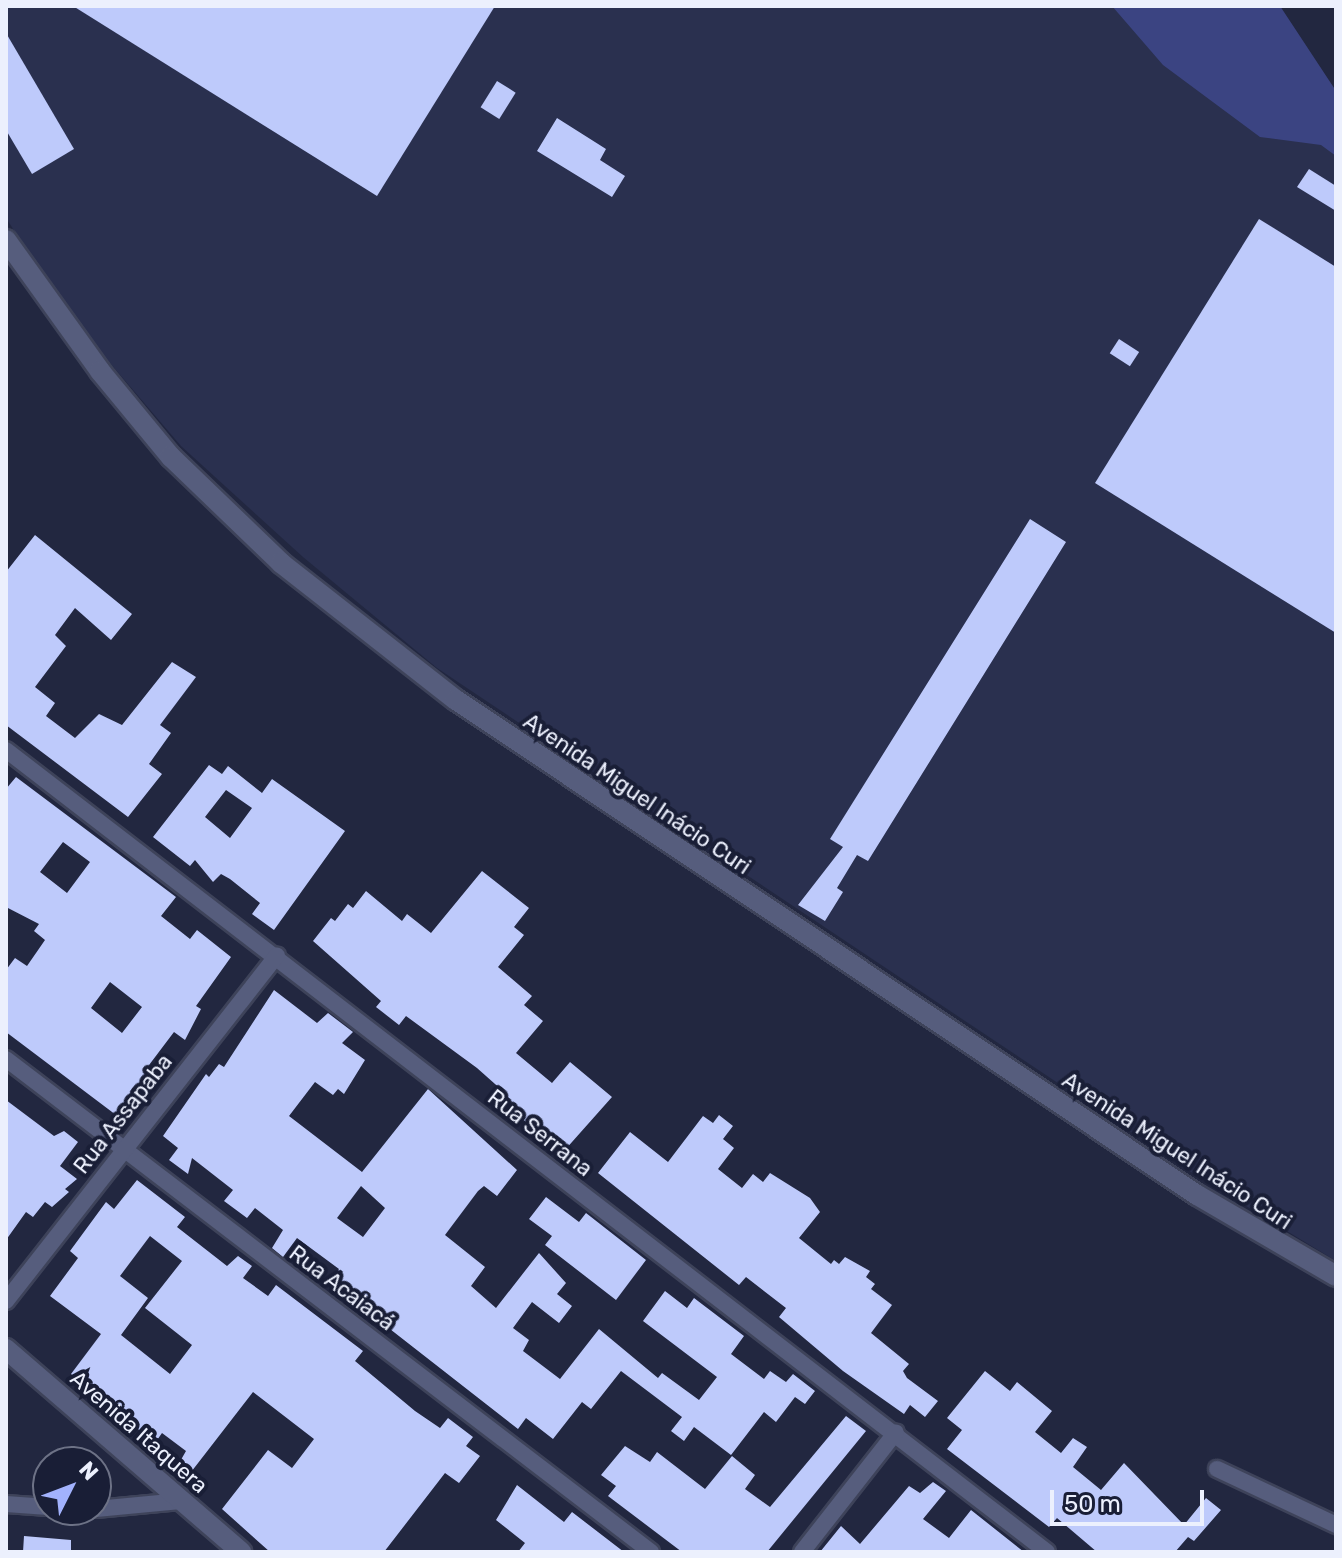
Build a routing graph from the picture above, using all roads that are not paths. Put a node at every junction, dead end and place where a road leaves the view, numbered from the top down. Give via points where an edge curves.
1 (6, 240) edge
2 (6, 750) edge
3 (277, 956) junction
4 (6, 1059) edge
5 (123, 1148) junction
6 (1336, 1276) edge
7 (6, 1301) edge
8 (6, 1349) edge
9 (896, 1432) junction
10 (1217, 1469) dead end
11 (181, 1501) junction
12 (6, 1504) edge
13 (32, 1506) edge
14 (112, 1507) edge
15 (1336, 1525) edge
16 (241, 1552) edge
17 (651, 1552) edge
18 (802, 1552) edge
19 (1047, 1552) edge

1 - 6 street, Avenida Miguel Inácio Curi via 100,371 171,457 281,563 444,691 1197,1195
2 - 3 street, Rua Serrana
3 - 5 street, Rua Assapaba
3 - 9 street, Rua Serrana
4 - 5 street, Rua Acaiacá
5 - 7 street, Rua Assapaba
5 - 17 street, Rua Acaiacá
8 - 11 street, Avenida Itaquera
9 - 18 street
9 - 19 street, Rua Serrana
10 - 15 street
11 - 14 street
11 - 16 street, Avenida Itaquera
12 - 13 street

